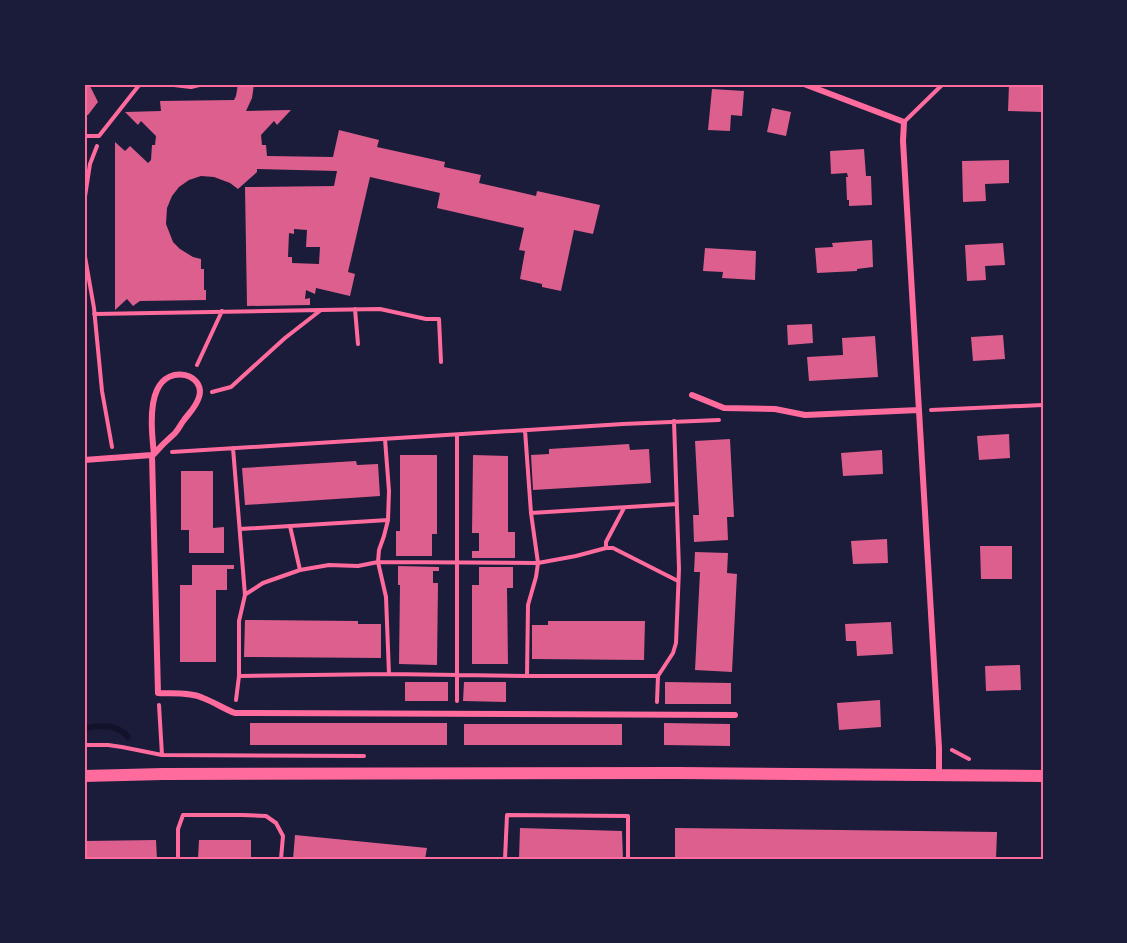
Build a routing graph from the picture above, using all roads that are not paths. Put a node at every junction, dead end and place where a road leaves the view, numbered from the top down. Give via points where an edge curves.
1 (140, 84) edge
2 (174, 84) edge
3 (199, 84) edge
4 (804, 84) edge
5 (943, 84) edge
6 (904, 122) junction
7 (84, 136) edge
8 (692, 395) dead end
9 (918, 410) junction
10 (153, 454) junction
11 (84, 460) edge
12 (735, 716) dead end
13 (939, 775) junction
14 (84, 776) edge
15 (1043, 776) edge
16 (178, 859) edge
17 (281, 859) edge
18 (506, 859) edge
19 (628, 859) edge

1 - 7 lane via 99,136
2 - 3 street
4 - 6 street
5 - 6 lane
6 - 9 street
8 - 9 street via 724,408 775,409 805,415
9 - 13 street
10 - 10 street via 157,390 165,378 188,376 197,384 200,395 174,434
10 - 11 street
10 - 12 street via 158,693 202,697 235,713
13 - 14 main road
13 - 15 main road
16 - 17 lane via 178,829 183,815 242,815 266,816 276,823 283,836
18 - 19 lane via 507,815 628,816

